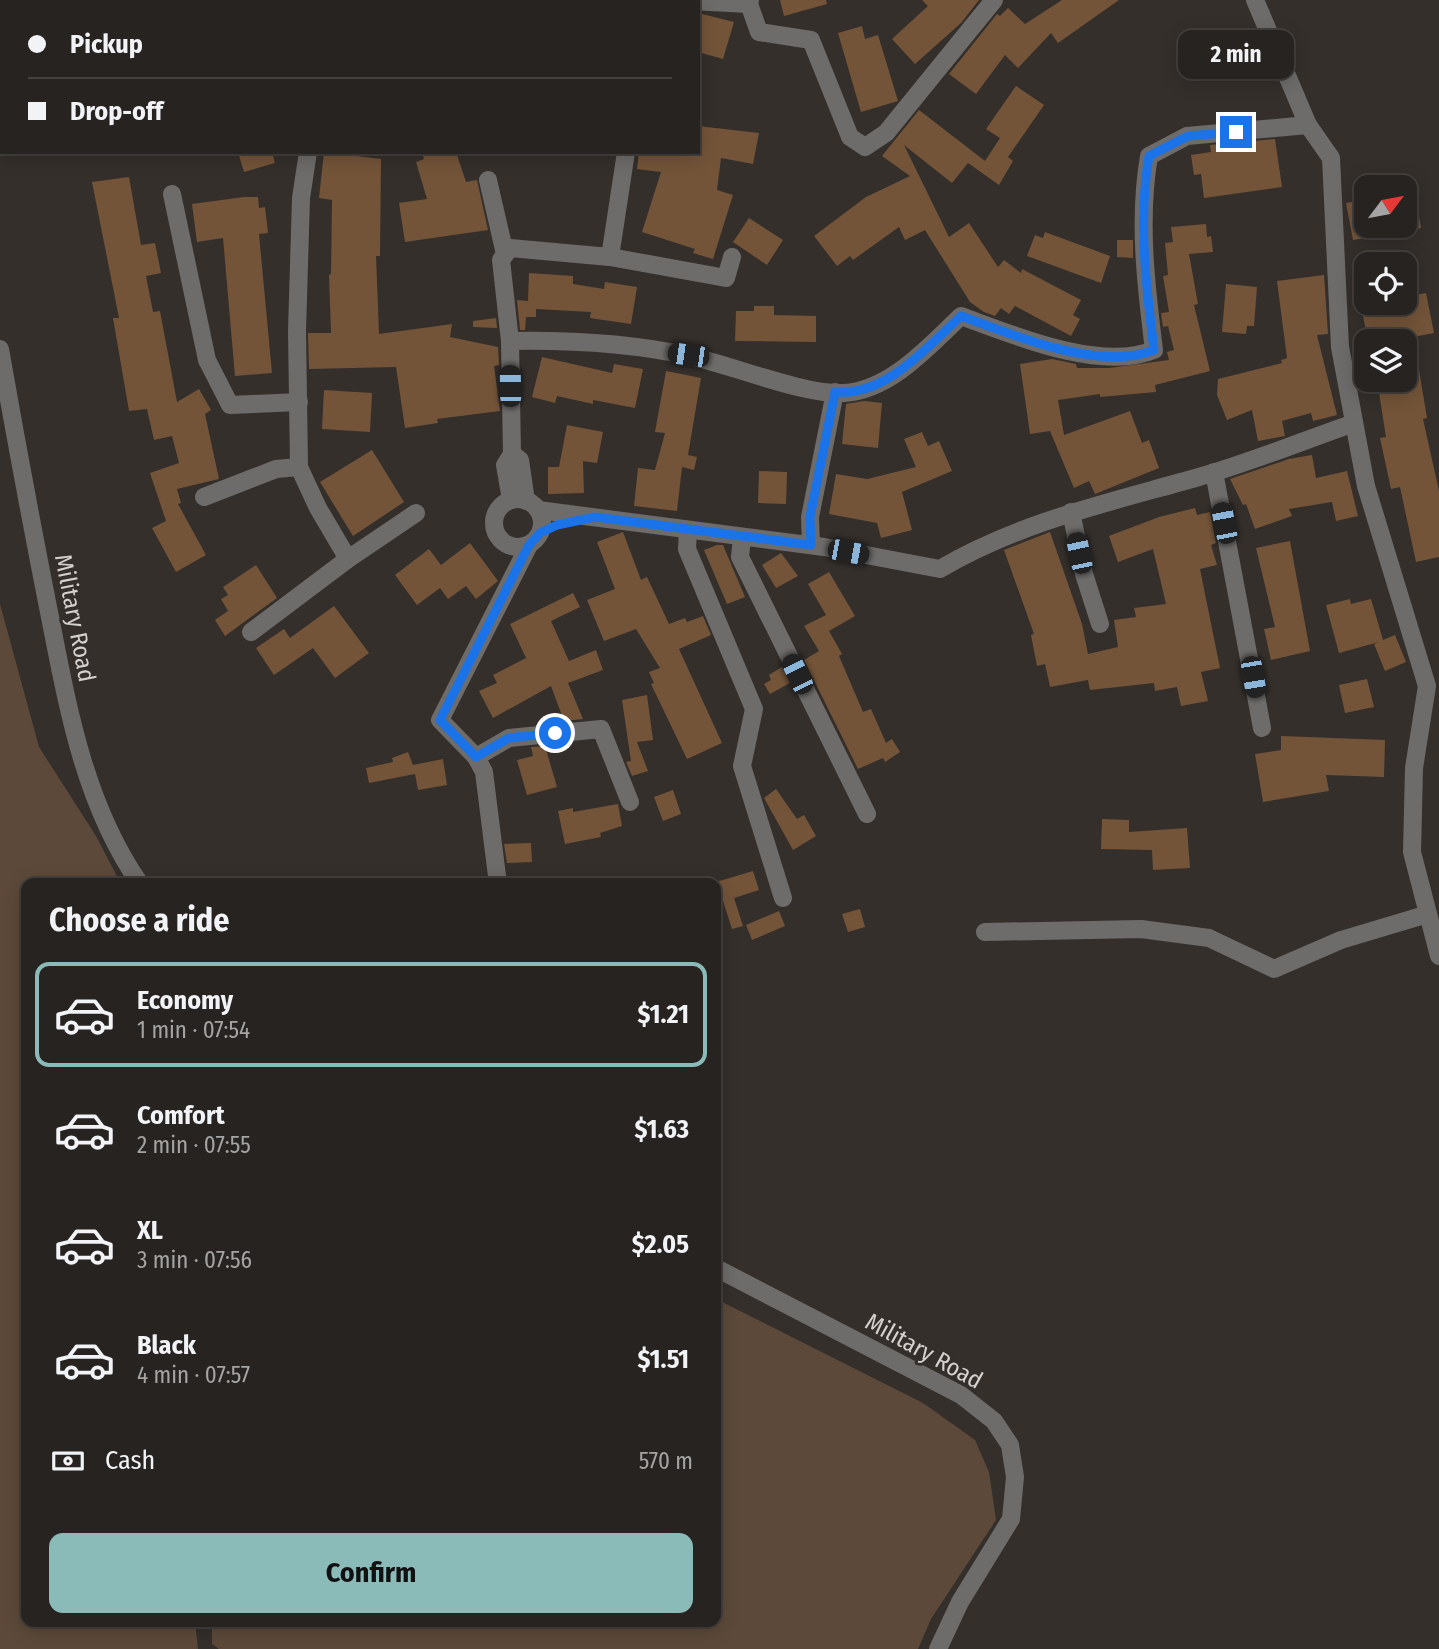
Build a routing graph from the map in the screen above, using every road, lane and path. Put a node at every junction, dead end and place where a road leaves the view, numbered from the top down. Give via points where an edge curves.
1 (994, 0) edge
2 (1255, 0) edge
3 (700, 1) edge
4 (750, 2) edge
5 (1308, 125) junction
6 (308, 154) edge
7 (626, 154) edge
8 (488, 180) dead end
9 (172, 194) dead end
10 (505, 254) junction
11 (610, 257) junction
12 (733, 257) dead end
13 (510, 341) junction
14 (0, 349) edge
15 (835, 392) junction
16 (299, 402) junction
17 (1354, 424) junction
18 (299, 467) junction
19 (1214, 472) junction
20 (204, 497) dead end
21 (525, 504) junction
22 (1071, 512) junction
23 (416, 513) dead end
24 (595, 517) junction
25 (688, 530) junction
26 (741, 537) junction
27 (534, 539) junction
28 (811, 545) junction
29 (348, 559) junction
30 (1100, 624) dead end
31 (251, 632) dead end
32 (1262, 729) dead end
33 (476, 757) junction
34 (630, 802) dead end
35 (867, 814) dead end
36 (136, 878) edge
37 (497, 878) edge
38 (783, 898) dead end
39 (1428, 914) junction
40 (985, 932) dead end
41 (1439, 956) edge
42 (721, 1271) edge
43 (938, 1649) edge

1 - 4 street via 886,133 864,147 850,137 811,40 759,32
2 - 5 street
3 - 4 street
5 - 15 street via 1188,136 1149,156 1143,192 1154,350 1139,356 1089,355 961,316 897,376
5 - 17 street via 1331,158 1340,347
6 - 16 street via 301,198
7 - 11 street
8 - 10 street
9 - 16 street via 207,360 230,405
10 - 11 street via 510,248
10 - 13 street via 501,260
11 - 12 street via 726,278
13 - 15 street via 580,340 688,355
13 - 21 street via 512,454 505,465
14 - 36 street, Military Road via 77,743 111,836
15 - 28 street via 810,517
16 - 18 street
17 - 19 street
17 - 39 street via 1366,486 1427,686 1414,768 1412,852
18 - 20 street via 276,469
18 - 29 street
19 - 22 street
19 - 32 street
21 - 24 street
21 - 27 street via 542,525
21 - 27 street via 504,503 495,515 495,531 505,544 521,547
22 - 28 street via 979,547 940,569
22 - 30 street
23 - 29 street
24 - 25 street
24 - 27 street via 557,525
25 - 26 street
25 - 38 street via 687,549 754,709 742,766
26 - 28 street
26 - 35 street via 740,557
27 - 33 street via 440,720
29 - 31 street
33 - 34 street via 509,738 601,729
33 - 37 street via 484,772
39 - 40 street via 1340,940 1275,969 1209,938 1141,929
39 - 41 street
42 - 43 street, Military Road via 961,1395 994,1421 1010,1445 1015,1477 1011,1519 960,1602

